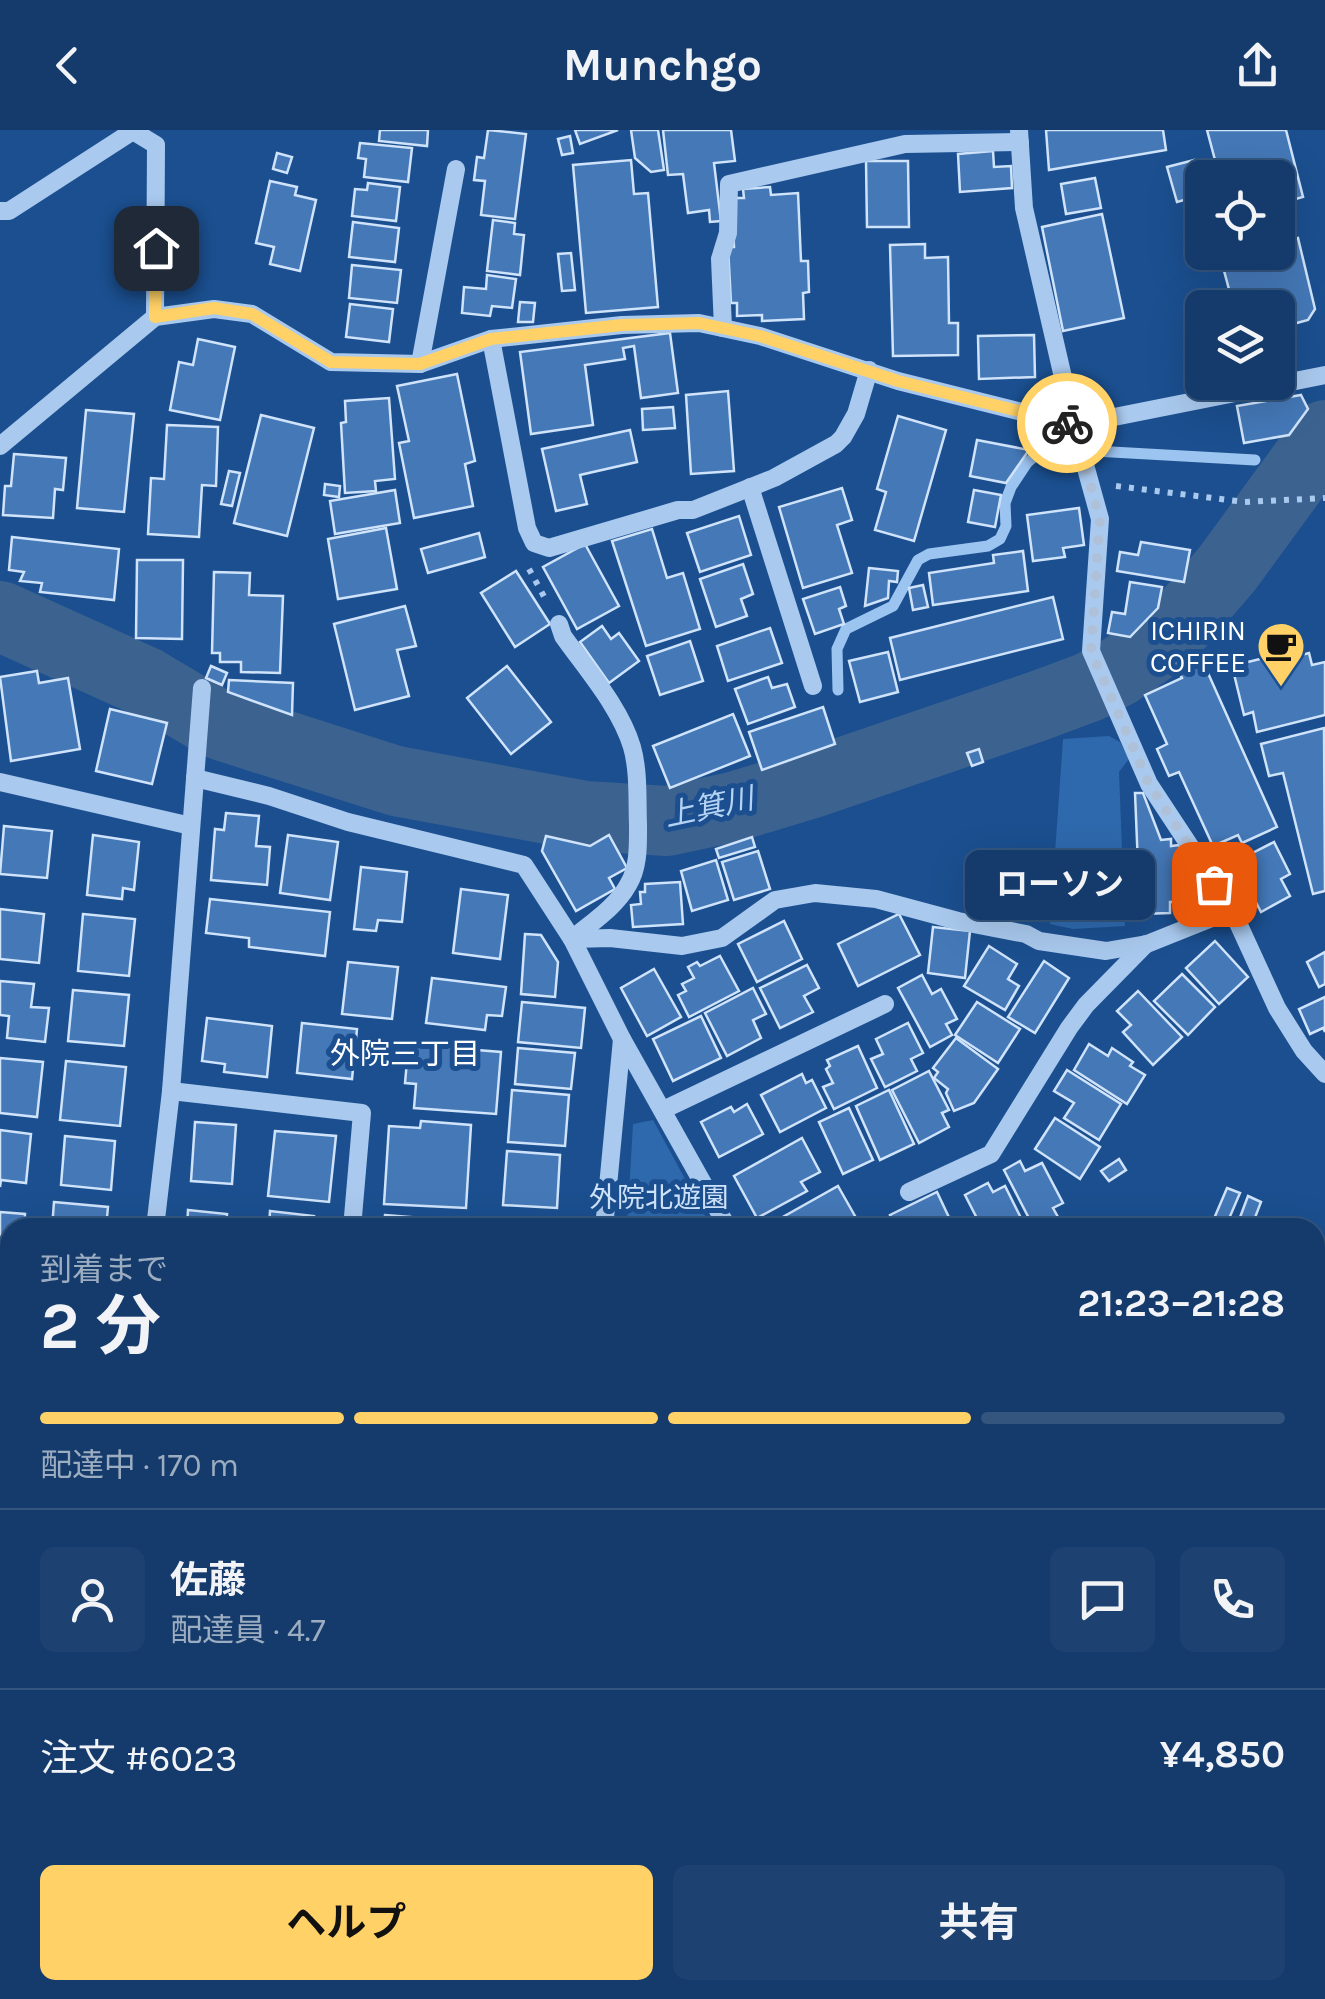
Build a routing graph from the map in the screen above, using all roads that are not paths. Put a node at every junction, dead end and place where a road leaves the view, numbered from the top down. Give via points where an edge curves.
1 (1020, 136) edge
2 (456, 169) dead end
3 (0, 212) edge
4 (155, 317) junction
5 (722, 328) junction
6 (491, 339) junction
7 (420, 364) junction
8 (870, 370) junction
9 (1325, 375) edge
10 (1074, 425) junction
11 (0, 446) edge
12 (750, 487) junction
13 (559, 624) dead end
14 (813, 686) dead end
15 (202, 694) dead end
16 (196, 778) junction
17 (0, 782) edge
18 (191, 826) junction
19 (1232, 910) junction
20 (572, 939) junction
21 (1147, 944) junction
22 (885, 1004) dead end
23 (622, 1039) junction
24 (1325, 1074) edge
25 (171, 1091) junction
26 (663, 1110) junction
27 (909, 1192) dead end
28 (156, 1218) edge
29 (353, 1218) edge
30 (605, 1218) edge
31 (722, 1218) edge

1 - 5 street via 905,144 729,184 720,259
1 - 10 street via 1024,208
2 - 7 street
3 - 4 street via 133,131 156,145
4 - 7 street via 214,308 252,314 331,362
4 - 11 street
5 - 6 street via 622,325
5 - 8 street
6 - 7 street
6 - 12 street via 527,528 538,546 693,510
8 - 10 street
8 - 12 street via 843,438
9 - 10 street
10 - 19 street via 1100,519 1091,651 1149,784
12 - 14 street
13 - 20 street via 627,734 638,806 638,855 630,883
15 - 16 street
16 - 18 street
16 - 20 street via 519,862
17 - 18 street
18 - 25 street
19 - 21 street
19 - 24 street via 1276,1008
20 - 21 street via 695,944 722,938 775,900 816,893 876,899 1090,950
20 - 23 street
21 - 27 street via 1086,1005 991,1154
22 - 26 street
23 - 26 street
23 - 30 street
25 - 28 street
25 - 29 street via 362,1113
26 - 31 street

